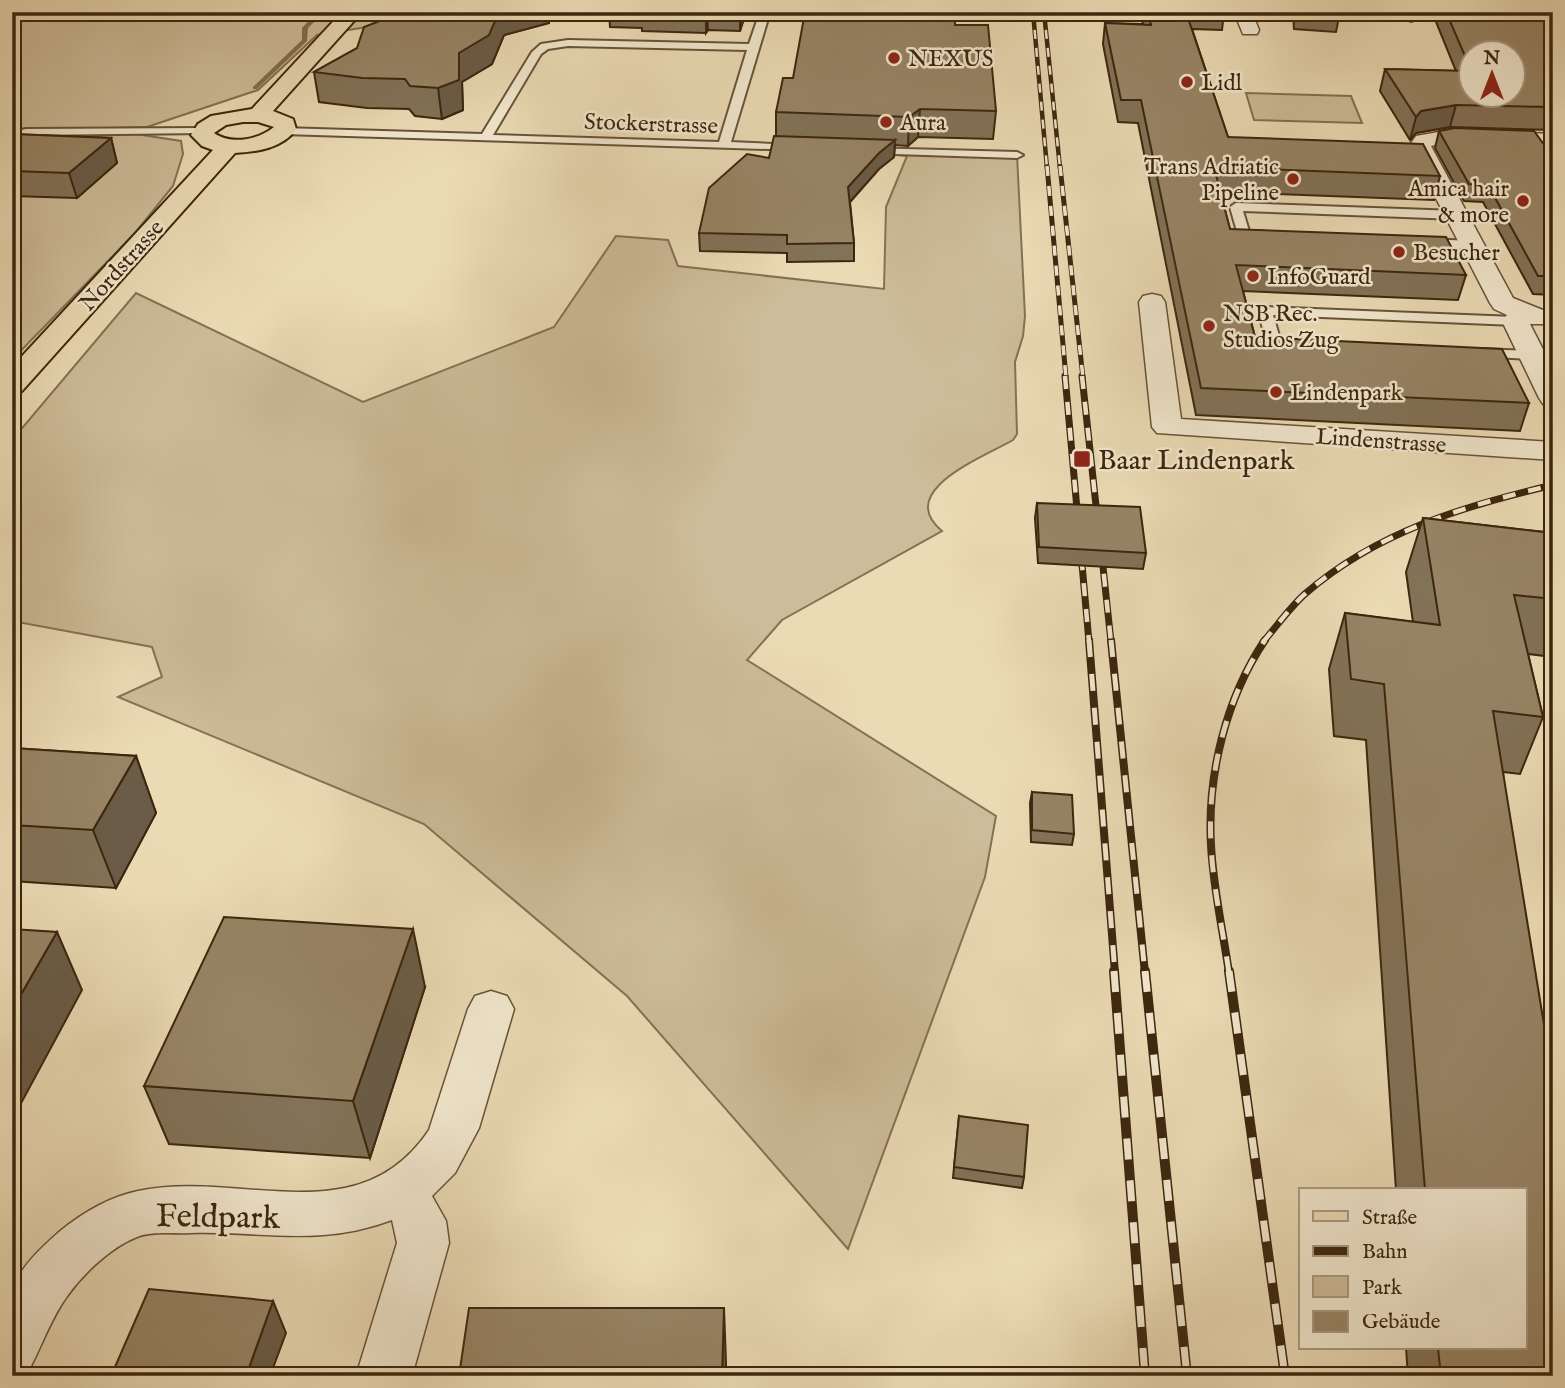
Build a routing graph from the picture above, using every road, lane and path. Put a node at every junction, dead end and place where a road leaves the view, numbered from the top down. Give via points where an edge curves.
1 (353, 12) edge
2 (765, 12) edge
3 (753, 47) junction
4 (258, 115) junction
5 (203, 131) junction
6 (283, 131) junction
7 (12, 136) edge
8 (485, 138) junction
9 (1553, 140) edge
10 (230, 145) junction
11 (723, 146) junction
12 (807, 149) edge
13 (849, 150) edge
14 (1017, 155) dead end
15 (1378, 223) dead end
16 (1465, 229) junction
17 (1271, 236) edge
18 (1409, 242) edge
19 (1152, 302) dead end
20 (1532, 319) edge
21 (1314, 345) edge
22 (1462, 352) edge
23 (1530, 355) junction
24 (12, 385) edge
25 (1553, 398) edge
26 (1553, 450) edge
27 (491, 1009) dead end
28 (401, 1192) junction
29 (12, 1348) edge
30 (384, 1376) edge

1 - 4 main road
2 - 3 lane
3 - 8 lane via 545,46
3 - 11 lane
4 - 5 main road via 218,121
4 - 6 main road via 279,120 285,124
5 - 7 lane via 26,132
5 - 10 main road via 211,142
6 - 8 lane, Stockerstrasse
6 - 10 main road via 259,142
8 - 11 lane, Stockerstrasse
9 - 16 street via 1450,136 1423,141 1420,146
10 - 24 main road, Nordstrasse
11 - 12 lane, Stockerstrasse
13 - 14 lane
15 - 16 lane
16 - 17 lane via 1236,207 1244,234
16 - 18 lane
16 - 20 street via 1503,303
19 - 26 street, Lindenstrasse via 1167,426
20 - 21 lane via 1265,311 1274,343
20 - 23 street
22 - 23 lane
23 - 25 street
27 - 28 street, Feldpark via 460,1112 440,1157
28 - 29 street, Feldpark via 369,1208 315,1216 186,1210 132,1215 86,1241 48,1278
28 - 30 street via 420,1221 423,1243

